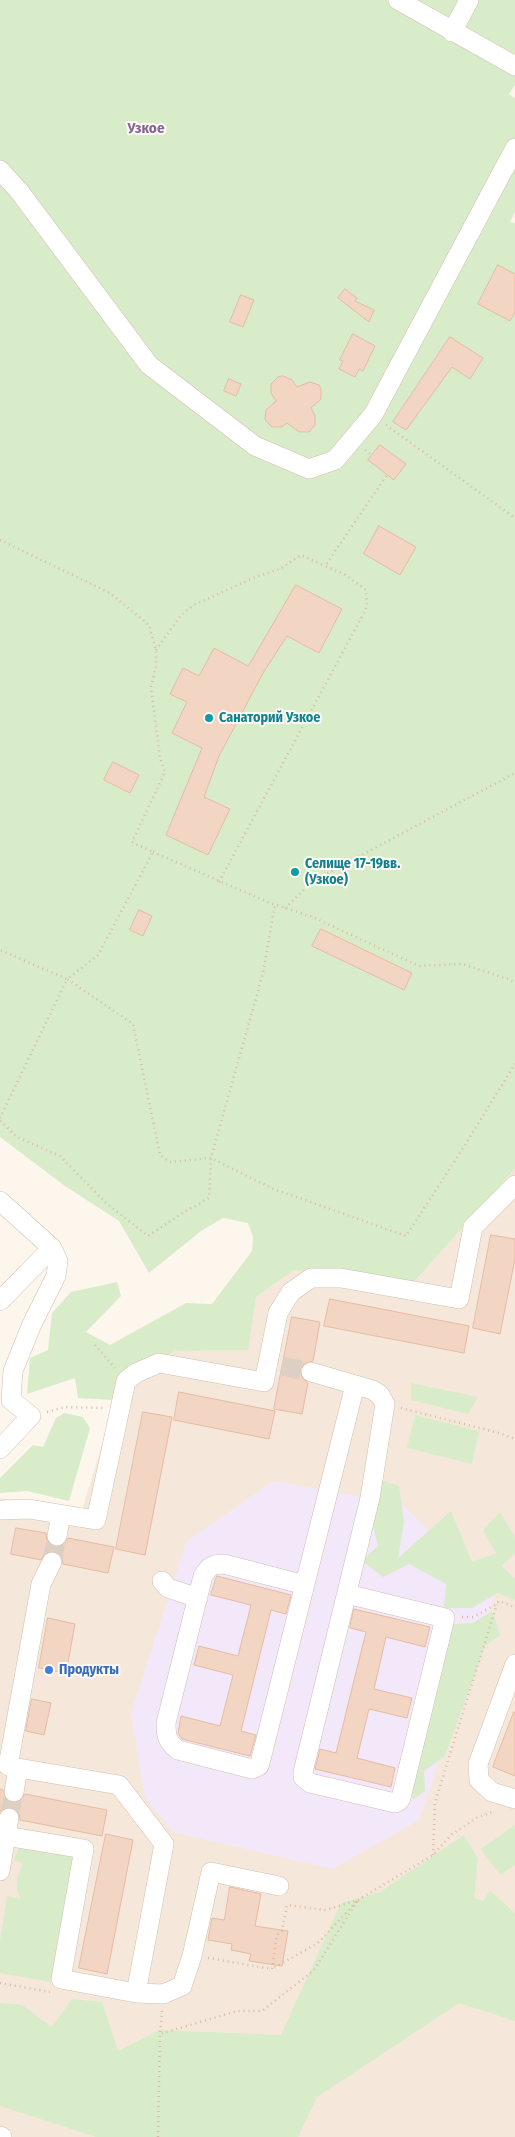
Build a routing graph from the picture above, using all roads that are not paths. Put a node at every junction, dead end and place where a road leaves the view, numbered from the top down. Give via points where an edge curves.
1 (398, 0) edge
2 (469, 0) edge
3 (452, 32) junction
4 (515, 66) edge
5 (515, 148) edge
6 (0, 170) edge
7 (515, 1185) edge
8 (0, 1201) edge
9 (52, 1248) junction
10 (0, 1301) edge
11 (310, 1372) tunnel mouth
12 (355, 1385) junction
13 (5, 1396) edge
14 (0, 1449) edge
15 (0, 1510) edge
16 (60, 1515) junction
17 (57, 1536) tunnel mouth
18 (52, 1562) tunnel mouth
19 (162, 1580) dead end
20 (305, 1584) junction
21 (347, 1594) junction
22 (198, 1598) junction
23 (515, 1664) edge
24 (18, 1768) junction
25 (14, 1792) tunnel mouth
26 (515, 1799) edge
27 (5, 1829) edge
28 (0, 1871) edge
29 (279, 1886) dead end
30 (136, 1993) junction

1 - 3 street
2 - 3 street
3 - 4 street
5 - 6 street via 373,415 335,460 309,469 255,446 149,365 19,190
7 - 16 street via 473,1227 458,1299 341,1278 311,1278 291,1292 278,1313 275,1365 264,1382 160,1362 136,1372 126,1380 96,1520
8 - 9 street
9 - 10 street
9 - 13 street via 58,1261 56,1276 32,1324
11 - 12 street
12 - 20 street
12 - 21 street via 373,1390 385,1404 370,1498
13 - 14 street via 31,1416
15 - 16 street via 29,1509
16 - 17 street
18 - 24 street via 41,1584 8,1766
19 - 22 street via 168,1588
20 - 22 street via 214,1564 203,1576
20 - 22 street via 260,1763 252,1769 178,1750 166,1737 166,1723
21 - 21 street via 303,1772 310,1783 390,1802 399,1801 445,1618
23 - 26 street via 478,1764 479,1780 492,1792
24 - 25 street
24 - 30 street via 119,1785 164,1844
27 - 28 street
27 - 30 street via 84,1849 61,1979
29 - 30 street via 211,1872 182,1986 163,1994

